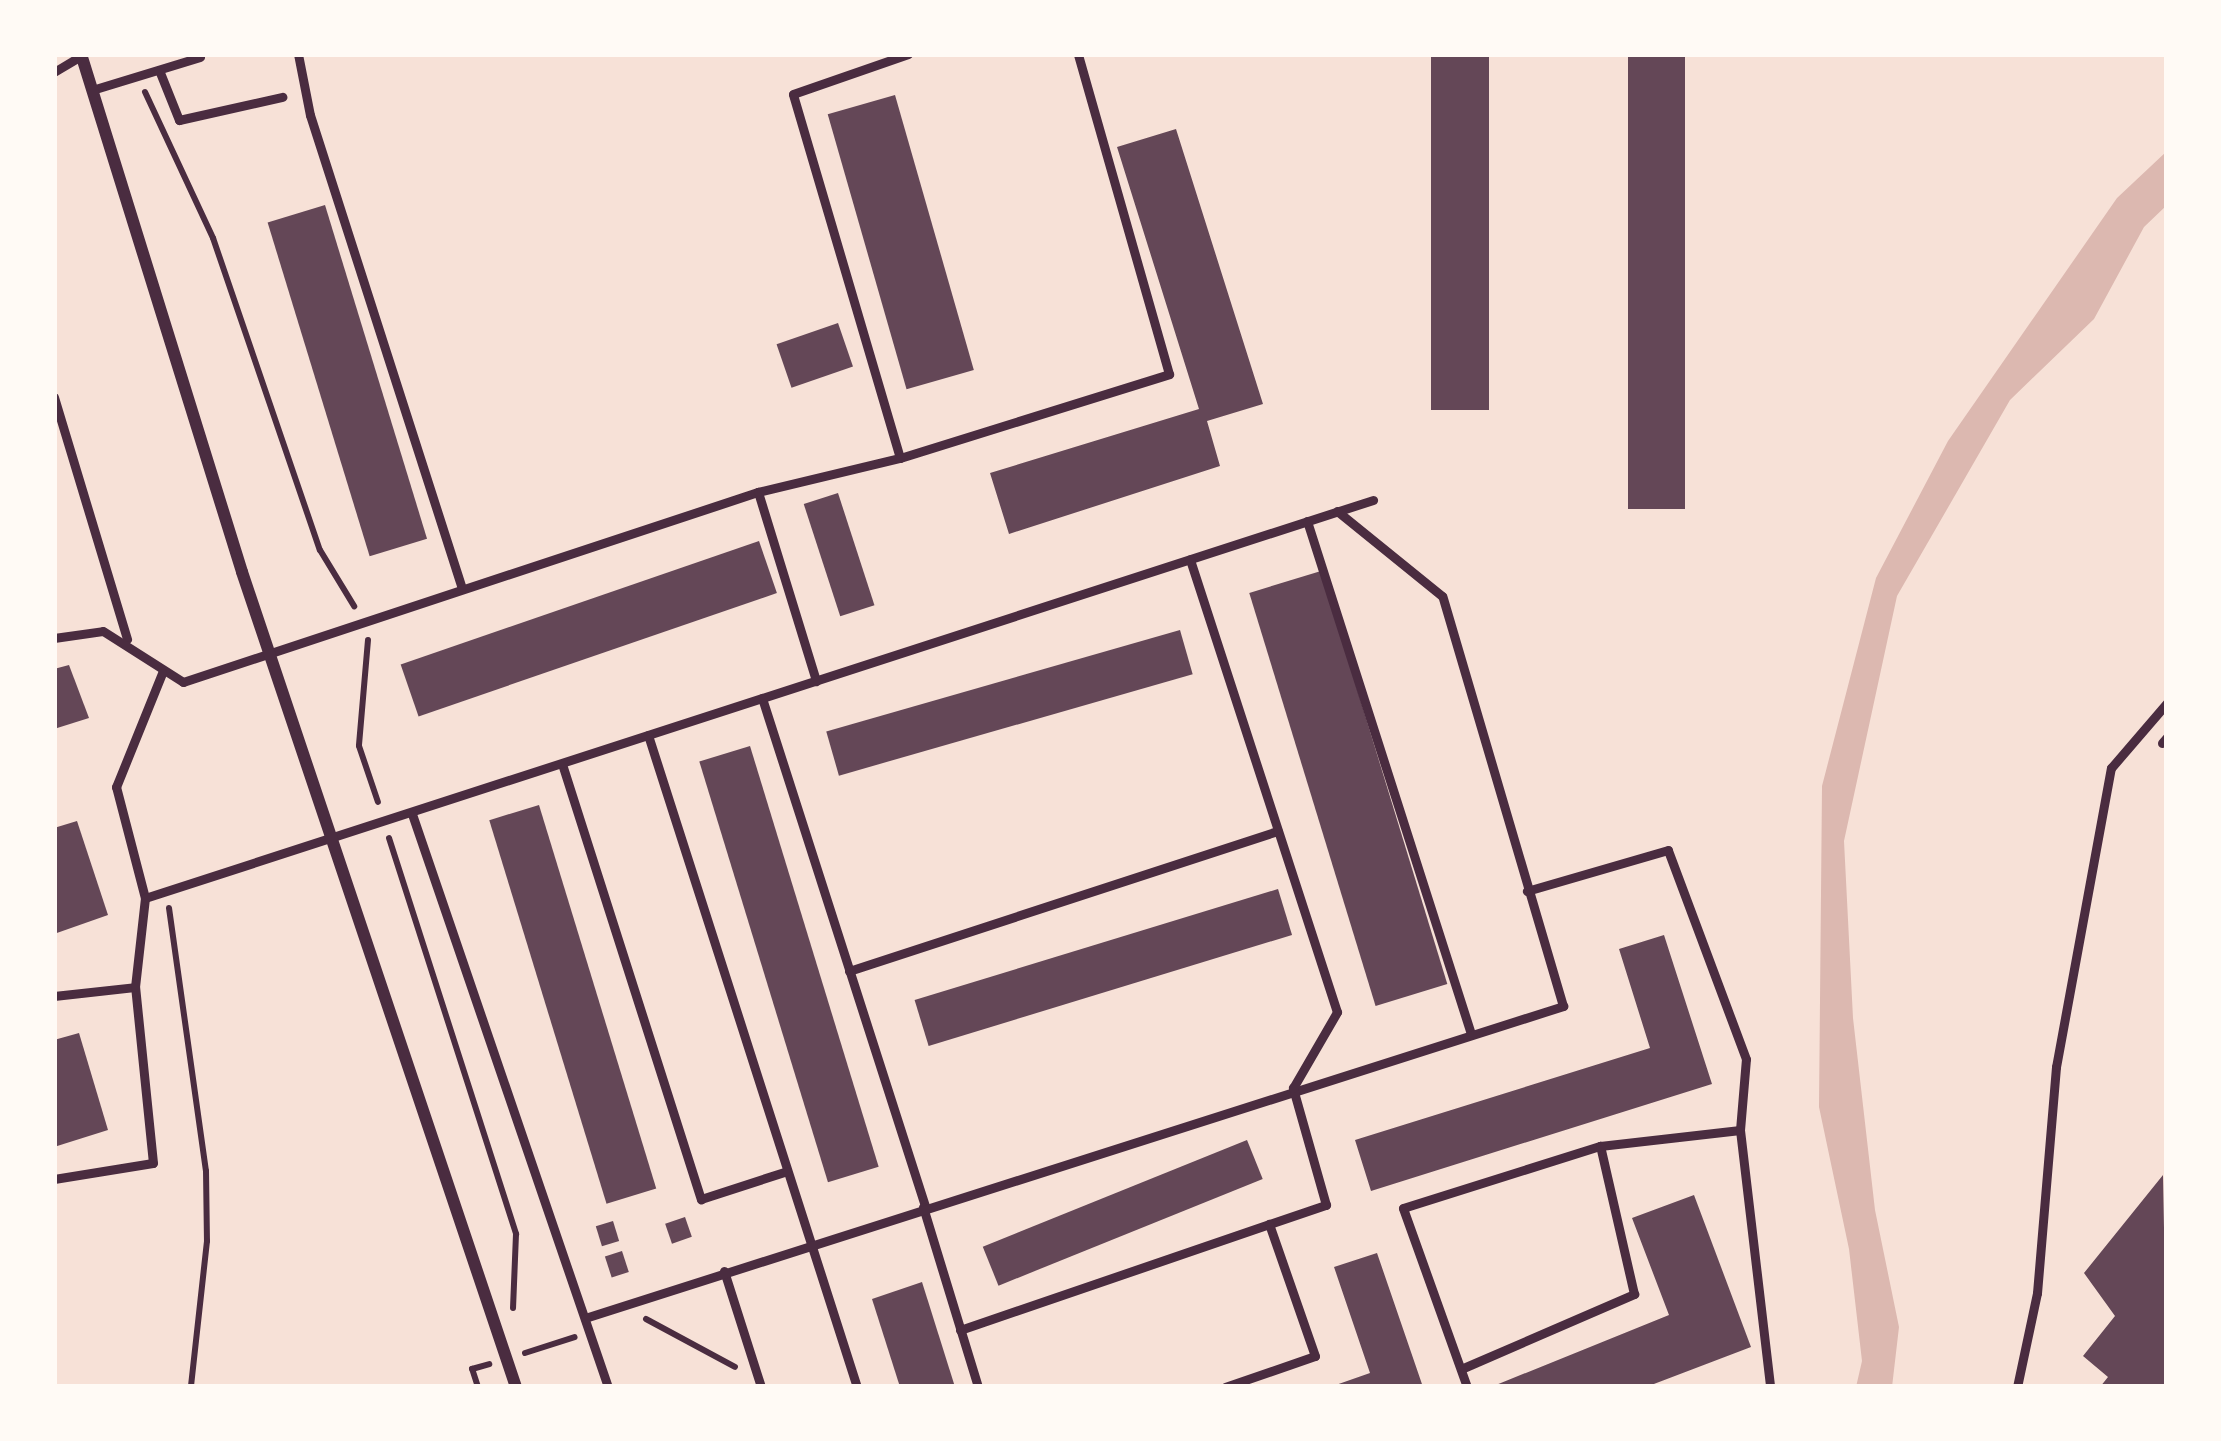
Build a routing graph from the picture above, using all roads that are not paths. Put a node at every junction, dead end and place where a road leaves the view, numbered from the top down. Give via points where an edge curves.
1 (298, 54) edge
2 (908, 54) edge
3 (1078, 54) edge
4 (81, 55) edge
5 (200, 57) dead end
6 (160, 70) junction
7 (54, 72) edge
8 (92, 90) junction
9 (282, 97) dead end
10 (54, 397) edge
11 (900, 458) junction
12 (758, 492) junction
13 (1373, 500) dead end
14 (1337, 511) junction
15 (1307, 521) junction
16 (1190, 559) junction
17 (461, 586) junction
18 (54, 638) edge
19 (127, 640) junction
20 (272, 651) junction
21 (162, 673) junction
22 (816, 681) junction
23 (762, 698) junction
24 (2167, 703) edge
25 (648, 735) junction
26 (563, 767) junction
27 (412, 814) junction
28 (1278, 831) junction
29 (335, 837) junction
30 (1527, 891) junction
31 (145, 898) junction
32 (850, 971) junction
33 (135, 987) junction
34 (54, 997) edge
35 (1471, 1034) junction
36 (1294, 1088) junction
37 (1740, 1130) junction
38 (1600, 1146) junction
39 (787, 1171) junction
40 (54, 1179) edge
41 (924, 1207) junction
42 (1269, 1224) junction
43 (810, 1243) junction
44 (724, 1270) junction
45 (585, 1318) junction
46 (960, 1330) junction
47 (1461, 1369) junction
48 (760, 1383) edge
49 (516, 1387) edge
50 (608, 1387) edge
51 (857, 1387) edge
52 (978, 1387) edge
53 (1225, 1387) edge
54 (1468, 1387) edge
55 (1770, 1387) edge
56 (2017, 1387) edge

1 - 17 lane via 310,115
2 - 11 lane via 793,94
3 - 11 lane via 1169,374
4 - 7 lane
4 - 8 street
5 - 6 lane
6 - 8 lane
6 - 9 lane via 179,120
8 - 20 street
10 - 19 lane
11 - 12 lane
12 - 17 lane
12 - 22 lane
13 - 14 lane
14 - 15 lane
14 - 30 lane via 1442,596
15 - 16 lane
15 - 35 lane
16 - 22 lane
16 - 28 lane
17 - 20 lane
18 - 19 lane via 103,631
19 - 21 lane
20 - 21 lane via 183,682
20 - 29 street
21 - 31 lane via 116,788
22 - 23 lane
23 - 25 lane
23 - 32 lane
24 - 56 lane via 2111,768 2056,1067 2038,1293
25 - 26 lane
25 - 39 lane
26 - 27 lane
26 - 39 lane via 701,1199
27 - 29 lane
27 - 45 lane
28 - 32 lane
28 - 36 lane via 1337,1012
29 - 31 lane
29 - 49 street
30 - 35 lane via 1563,1006
30 - 37 lane via 1668,850 1746,1060
31 - 33 lane
32 - 41 lane
33 - 34 lane
33 - 40 lane via 152,1162
35 - 36 lane
36 - 41 lane
36 - 42 lane via 1326,1205
37 - 38 lane
37 - 55 lane
38 - 47 lane via 1634,1294
38 - 47 lane via 1403,1208
39 - 43 lane
41 - 43 lane
41 - 46 lane
42 - 46 lane
42 - 53 lane via 1315,1356
43 - 44 lane
43 - 51 lane
44 - 45 lane
44 - 48 lane
45 - 50 lane
46 - 52 lane
47 - 54 lane

